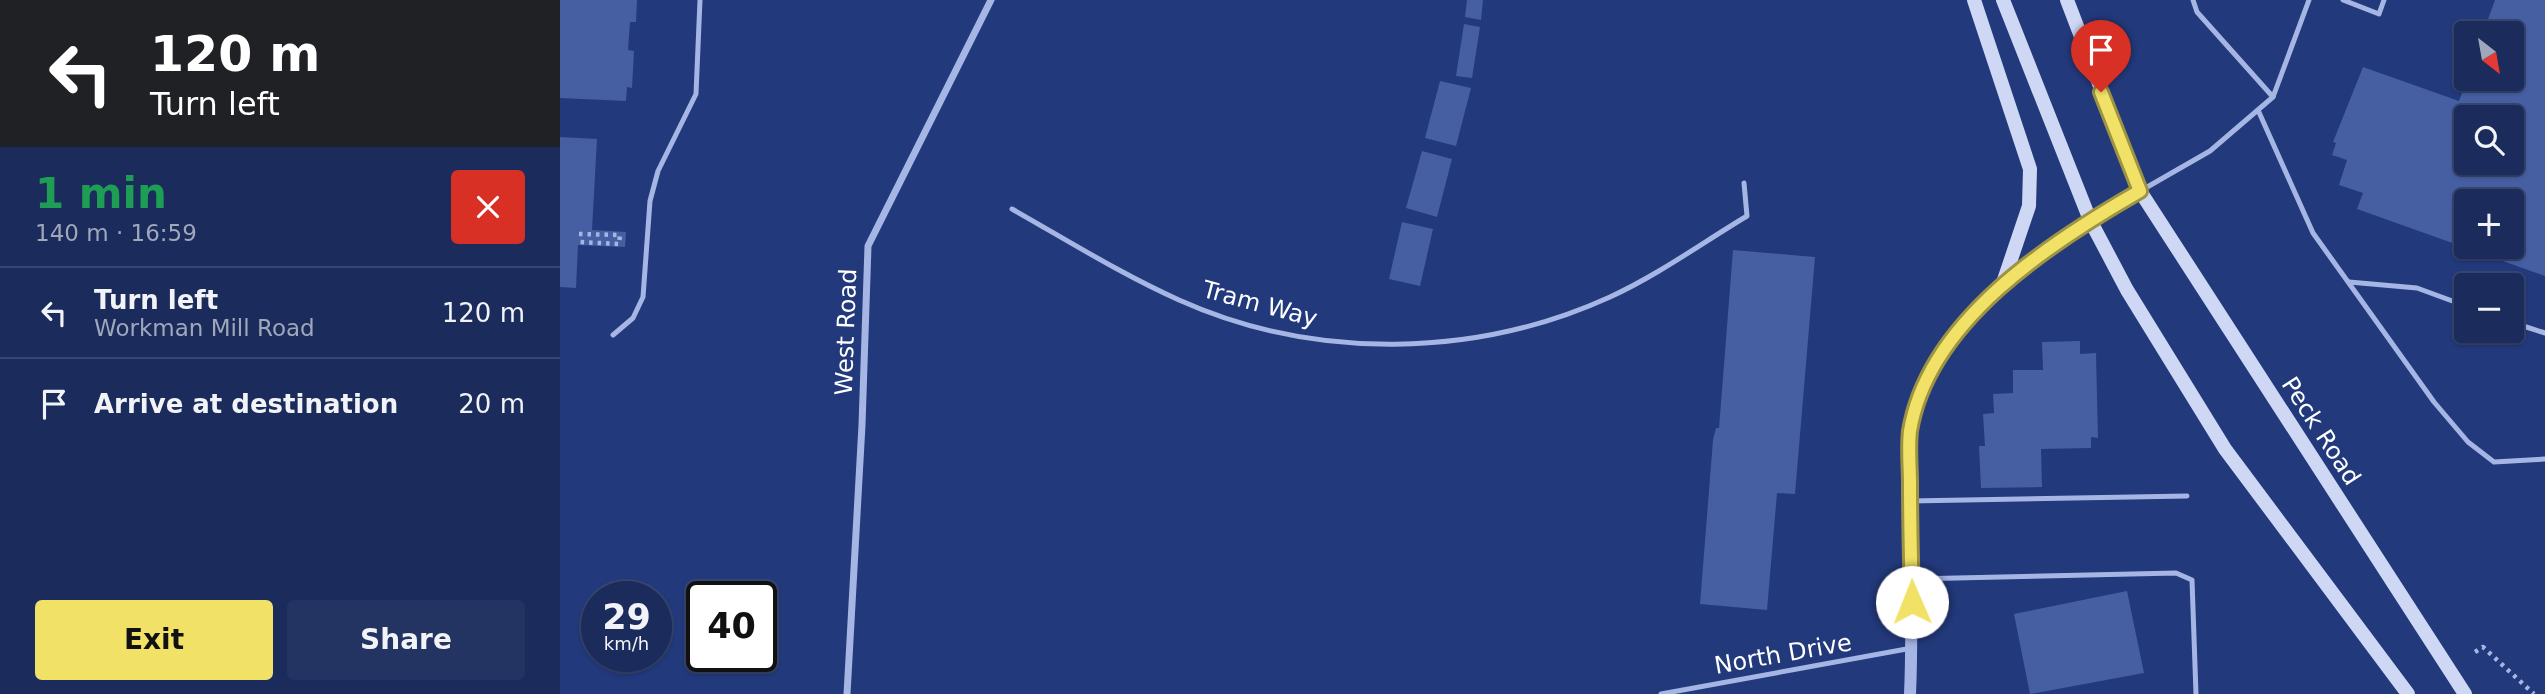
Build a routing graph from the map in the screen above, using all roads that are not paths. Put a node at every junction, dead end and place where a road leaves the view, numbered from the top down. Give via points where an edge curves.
1 (700, 0) edge
2 (991, 0) edge
3 (1973, 0) edge
4 (2003, 0) edge
5 (2067, 0) edge
6 (2193, 0) edge
7 (2309, 0) edge
8 (2343, 0) edge
9 (2384, 0) edge
10 (2273, 97) junction
11 (2258, 110) junction
12 (1744, 183) dead end
13 (2140, 191) junction
14 (1012, 209) dead end
15 (2090, 220) junction
16 (2348, 282) junction
17 (2002, 286) junction
18 (2454, 302) edge
19 (2524, 326) edge
20 (2545, 333) edge
21 (613, 335) dead end
22 (2545, 459) edge
23 (2187, 496) dead end
24 (1910, 501) junction
25 (1911, 579) junction
26 (1912, 648) junction
27 (847, 694) edge
28 (1661, 694) edge
29 (1910, 694) edge
30 (2196, 694) edge
31 (2408, 694) edge
32 (2465, 694) edge

1 - 21 lane via 696,94 658,171 650,201 643,297 633,318
2 - 27 street, West Road via 868,246
3 - 17 main road via 2030,169 2029,206
4 - 15 main road
5 - 13 main road, Peck Road
6 - 10 lane via 2197,12
7 - 10 lane
8 - 9 lane via 2379,14
10 - 11 lane
11 - 13 lane via 2210,151
11 - 16 lane via 2313,233
12 - 14 lane, Tram Way via 1747,216 1633,286 1521,329 1456,341 1393,344 1315,339 1268,330 1180,301
13 - 15 street
13 - 32 main road, Peck Road
15 - 17 street
15 - 31 main road via 2127,290 2225,449
16 - 18 lane via 2417,288
16 - 22 lane via 2468,442 2494,462
17 - 24 street via 1951,338 1926,379 1910,431
19 - 20 lane
23 - 24 lane
24 - 25 street
25 - 26 street
25 - 30 lane via 2176,573 2192,580
26 - 28 lane, North Drive
26 - 29 street

